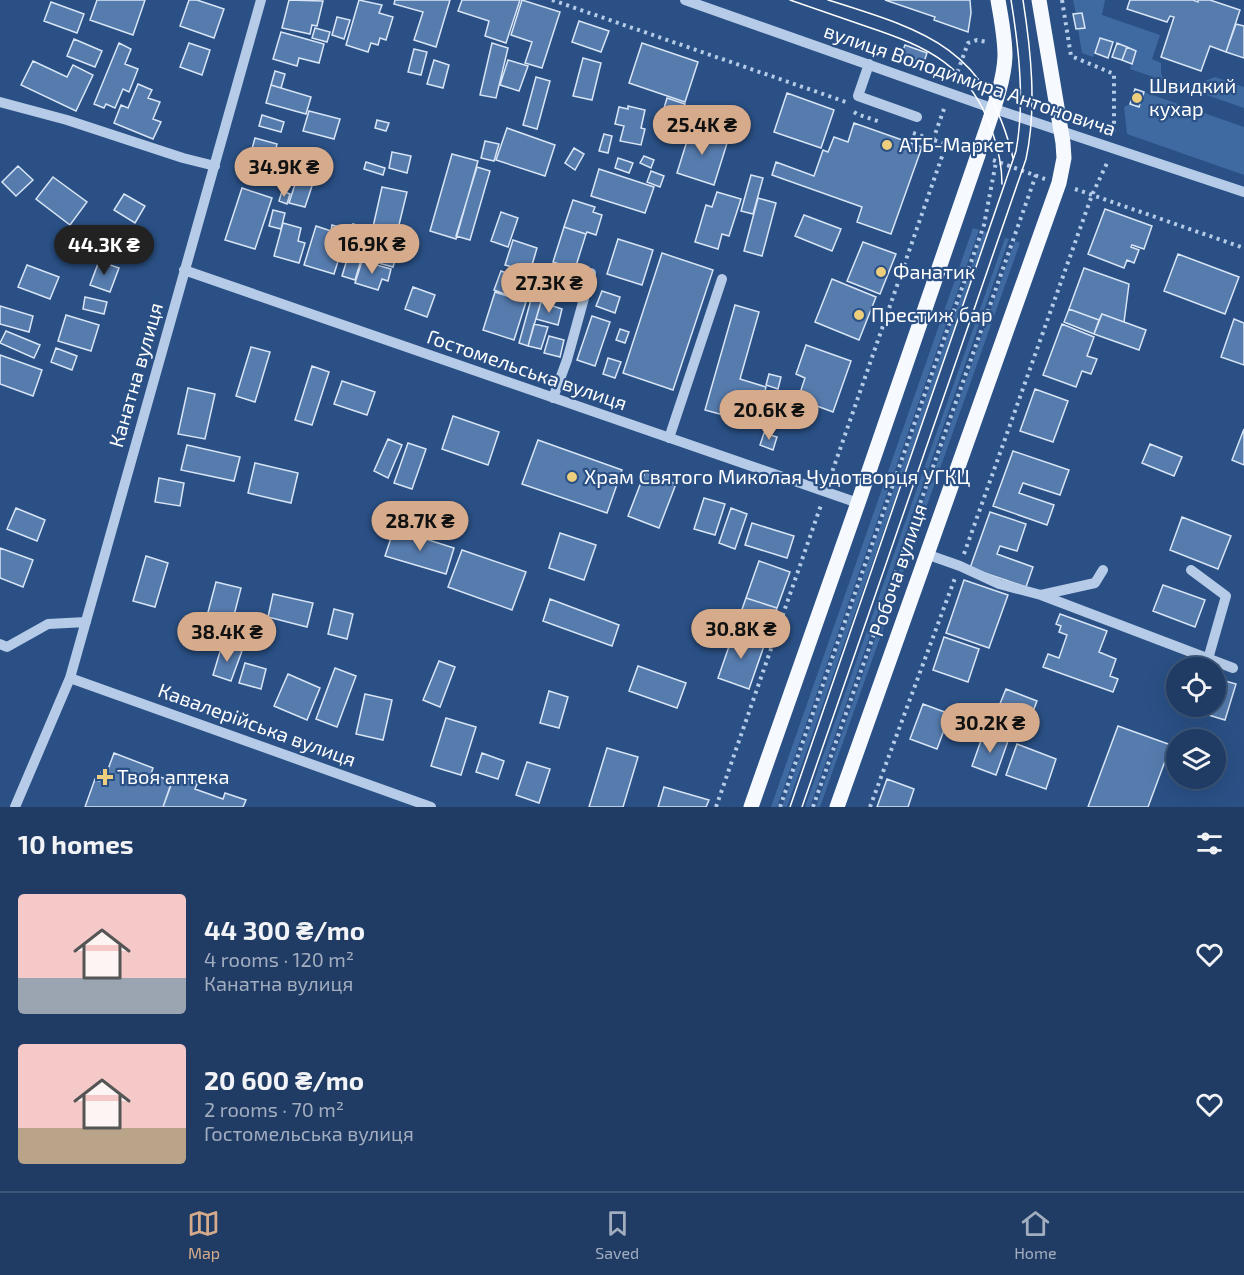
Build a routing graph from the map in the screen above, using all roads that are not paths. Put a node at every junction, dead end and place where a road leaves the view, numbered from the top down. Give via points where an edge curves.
1 (261, 0) edge
2 (685, 0) edge
3 (998, 0) edge
4 (1039, 0) edge
5 (869, 64) junction
6 (0, 102) edge
7 (993, 108) junction
8 (917, 117) dead end
9 (1062, 130) junction
10 (215, 166) junction
11 (1244, 192) edge
12 (184, 270) junction
13 (591, 273) dead end
14 (722, 279) dead end
15 (553, 398) junction
16 (669, 438) junction
17 (858, 503) junction
18 (926, 554) junction
19 (1103, 570) dead end
20 (1191, 570) dead end
21 (1041, 595) junction
22 (86, 622) junction
23 (0, 644) edge
24 (1203, 657) edge
25 (1209, 657) edge
26 (1226, 665) edge
27 (1233, 668) dead end
28 (70, 678) junction
29 (15, 807) edge
30 (431, 807) edge
31 (751, 807) edge
32 (837, 807) edge

1 - 10 street, Канатна вулиця
2 - 5 street, вулиця Володимира Антоновича
3 - 7 main road via 1005,57
4 - 9 main road, Робоча вулиця
5 - 7 street, вулиця Володимира Антоновича
5 - 8 street via 858,96
6 - 10 street
7 - 9 street, вулиця Володимира Антоновича
7 - 17 main road
9 - 11 street, вулиця Володимира Антоновича
9 - 18 main road, Робоча вулиця via 1064,158 1059,183
10 - 12 street, Канатна вулиця
12 - 15 street, Гостомельська вулиця
12 - 22 street, Канатна вулиця
13 - 15 street
14 - 16 street
15 - 16 street, Гостомельська вулиця
16 - 17 street, Гостомельська вулиця
17 - 31 main road
18 - 21 street via 999,584
18 - 32 main road, Робоча вулиця
19 - 21 street via 1095,583
20 - 25 street via 1226,596
21 - 24 street
22 - 23 street via 48,624 7,647
22 - 28 street, Канатна вулиця
26 - 27 street
28 - 29 street, Канатна вулиця
28 - 30 street, Кавалерійська вулиця

